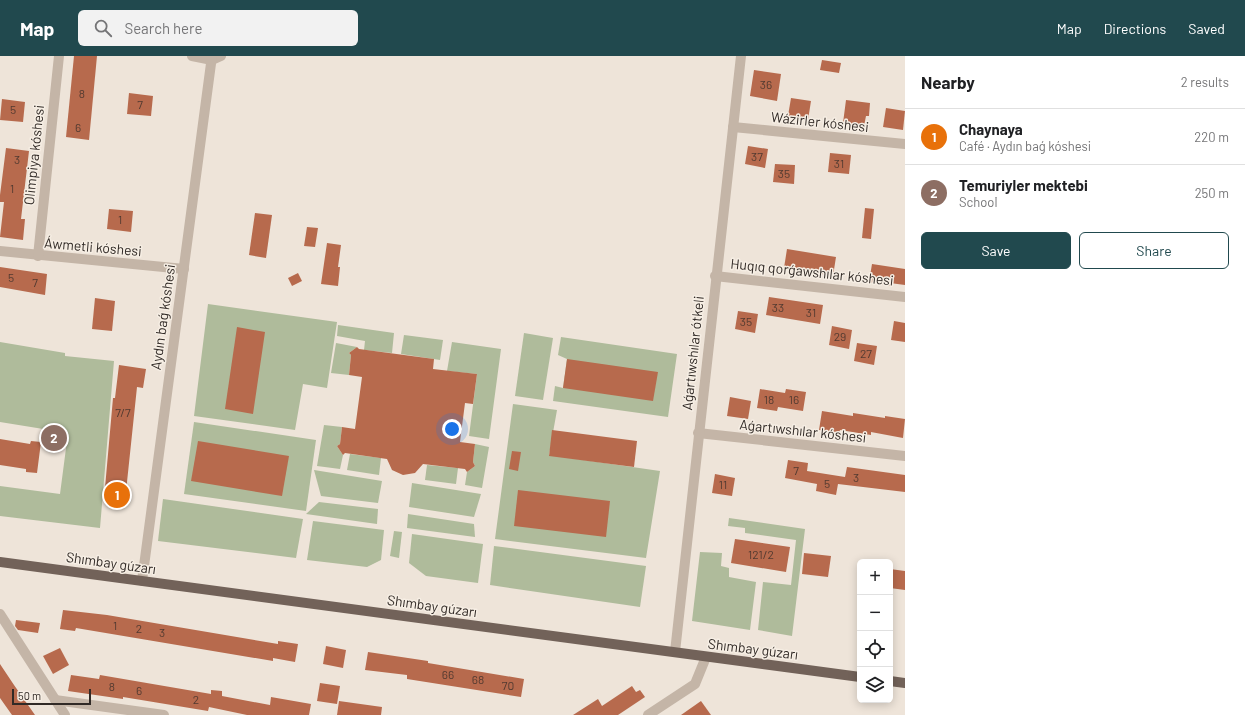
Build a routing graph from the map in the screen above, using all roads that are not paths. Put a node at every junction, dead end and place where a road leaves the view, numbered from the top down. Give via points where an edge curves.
1 (58, 56) edge
2 (192, 56) edge
3 (741, 56) edge
4 (215, 57) edge
5 (733, 127) junction
6 (905, 144) edge
7 (0, 251) edge
8 (38, 256) junction
9 (184, 269) junction
10 (715, 276) junction
11 (905, 297) edge
12 (698, 433) junction
13 (905, 456) edge
14 (0, 562) edge
15 (142, 581) junction
16 (1, 619) edge
17 (675, 652) junction
18 (706, 657) junction
19 (857, 677) edge
20 (893, 681) edge
21 (905, 683) edge
22 (55, 700) junction
23 (65, 715) edge
24 (164, 715) edge
25 (648, 715) edge

1 - 8 street, Olimpiya kóshesi
2 - 4 street
3 - 5 street, Aǵartıwshılar ótkeli
4 - 9 street, Aydın baǵ kóshesi
5 - 6 street, Wázirler kóshesi
5 - 10 street, Aǵartıwshılar ótkeli
7 - 8 street, Áwmetli kóshesi
8 - 9 street, Áwmetli kóshesi
9 - 15 street, Aydın baǵ kóshesi
10 - 11 street, Huqıq qorǵawshılar kóshesi
10 - 12 street, Aǵartıwshılar ótkeli
12 - 13 street, Aǵartıwshılar kóshesi
12 - 17 street, Aǵartıwshılar ótkeli
14 - 15 main road, Shımbay gúzarı
15 - 17 main road, Shımbay gúzarı
16 - 22 street
17 - 18 main road, Shımbay gúzarı
18 - 19 main road, Shımbay gúzarı
18 - 25 street via 695,684
20 - 21 main road
22 - 23 street
22 - 24 street

